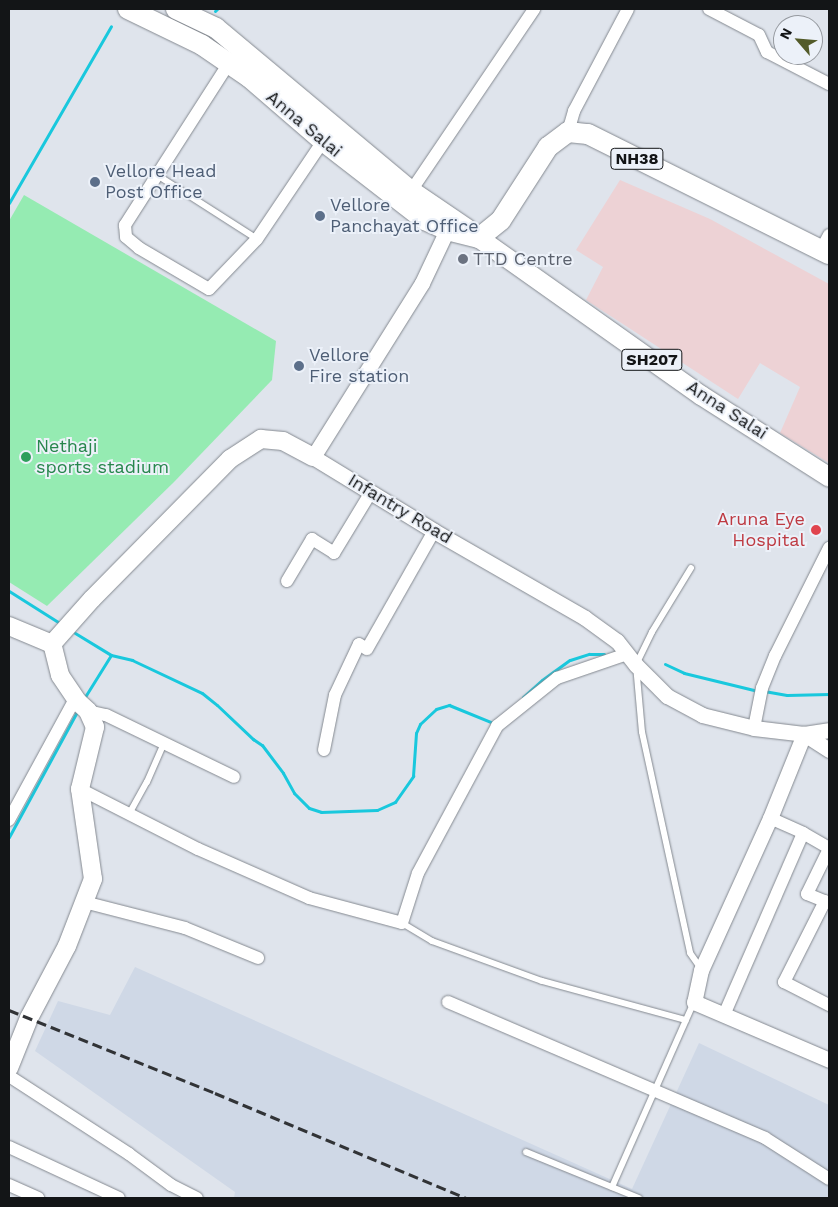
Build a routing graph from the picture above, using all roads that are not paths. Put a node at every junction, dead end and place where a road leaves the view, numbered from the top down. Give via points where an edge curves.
1 (128, 9) edge
2 (534, 9) edge
3 (628, 9) edge
4 (709, 9) edge
5 (188, 11) edge
6 (229, 63) junction
7 (829, 84) edge
8 (568, 132) junction
9 (323, 141) junction
10 (158, 174) junction
11 (411, 191) junction
12 (446, 230) junction
13 (479, 238) junction
14 (258, 239) junction
15 (827, 246) edge
16 (313, 457) junction
17 (829, 477) edge
18 (371, 492) junction
19 (434, 531) junction
20 (829, 548) edge
21 (692, 568) dead end
22 (286, 581) dead end
23 (9, 626) edge
24 (52, 644) junction
25 (632, 659) junction
26 (76, 698) junction
27 (88, 711) junction
28 (754, 728) junction
29 (829, 730) edge
30 (804, 734) junction
31 (164, 743) junction
32 (324, 750) dead end
33 (829, 750) edge
34 (234, 776) dead end
35 (80, 789) junction
36 (129, 814) junction
37 (770, 818) junction
38 (9, 820) edge
39 (804, 833) junction
40 (829, 849) edge
41 (84, 902) junction
42 (827, 902) edge
43 (402, 923) junction
44 (258, 958) dead end
45 (701, 970) junction
46 (448, 1002) dead end
47 (694, 1002) junction
48 (829, 1005) edge
49 (724, 1015) junction
50 (686, 1020) junction
51 (828, 1055) edge
52 (9, 1068) edge
53 (9, 1076) edge
54 (655, 1090) junction
55 (9, 1147) edge
56 (526, 1152) dead end
57 (829, 1179) edge
58 (9, 1186) edge
59 (612, 1187) junction
60 (38, 1198) edge
61 (119, 1198) edge
62 (197, 1198) edge
63 (639, 1198) edge

1 - 6 highway, Anna Salai via 202,45
2 - 11 street
3 - 8 street via 574,111
4 - 7 street via 759,35 767,52
5 - 11 highway, Anna Salai via 216,28
6 - 9 highway, Anna Salai
6 - 10 street
8 - 13 highway via 548,147 501,220
8 - 15 highway, NH38 via 588,134
9 - 12 highway, Anna Salai via 425,220
9 - 14 street
10 - 14 lane
10 - 14 street via 125,225 126,237 139,248 209,289
11 - 13 highway, Anna Salai
12 - 13 highway, Anna Salai
12 - 16 street via 422,283
13 - 17 main road, Anna Salai / SH207 via 701,395
16 - 18 street, Infantry Road
16 - 24 main road, Infantry Road via 283,441 261,439 230,459
18 - 19 street, Infantry Road
18 - 22 street via 334,553 312,539
19 - 25 street, Infantry Road via 585,618 618,641
19 - 32 street via 367,649 359,644 335,695
20 - 28 street via 775,656 762,688
21 - 25 lane
23 - 24 main road
24 - 26 main road via 60,675
25 - 28 street, Infantry Road via 667,696 702,715
25 - 43 street via 557,678 496,726 418,873
25 - 45 lane via 644,742 690,953
26 - 27 main road
26 - 38 street
27 - 31 street via 106,715
27 - 35 main road via 95,727
28 - 30 street, Infantry Road
29 - 30 street, Infantry Road
30 - 33 street
30 - 37 street
31 - 34 street
31 - 36 lane via 148,782
35 - 36 street
35 - 41 main road via 93,879
36 - 43 street via 198,849 310,898
37 - 39 street
37 - 45 street
39 - 40 street
39 - 49 street
40 - 42 street via 807,894
41 - 44 street via 185,928
41 - 52 main road via 67,946 30,1018
42 - 48 street via 784,982
43 - 50 lane via 432,941 542,981
45 - 47 street
46 - 54 street
47 - 49 street
47 - 50 lane
49 - 51 street
50 - 54 lane
53 - 62 street via 171,1185
54 - 57 street via 765,1138
54 - 59 lane
55 - 61 street
56 - 59 lane
58 - 60 street
59 - 63 lane

